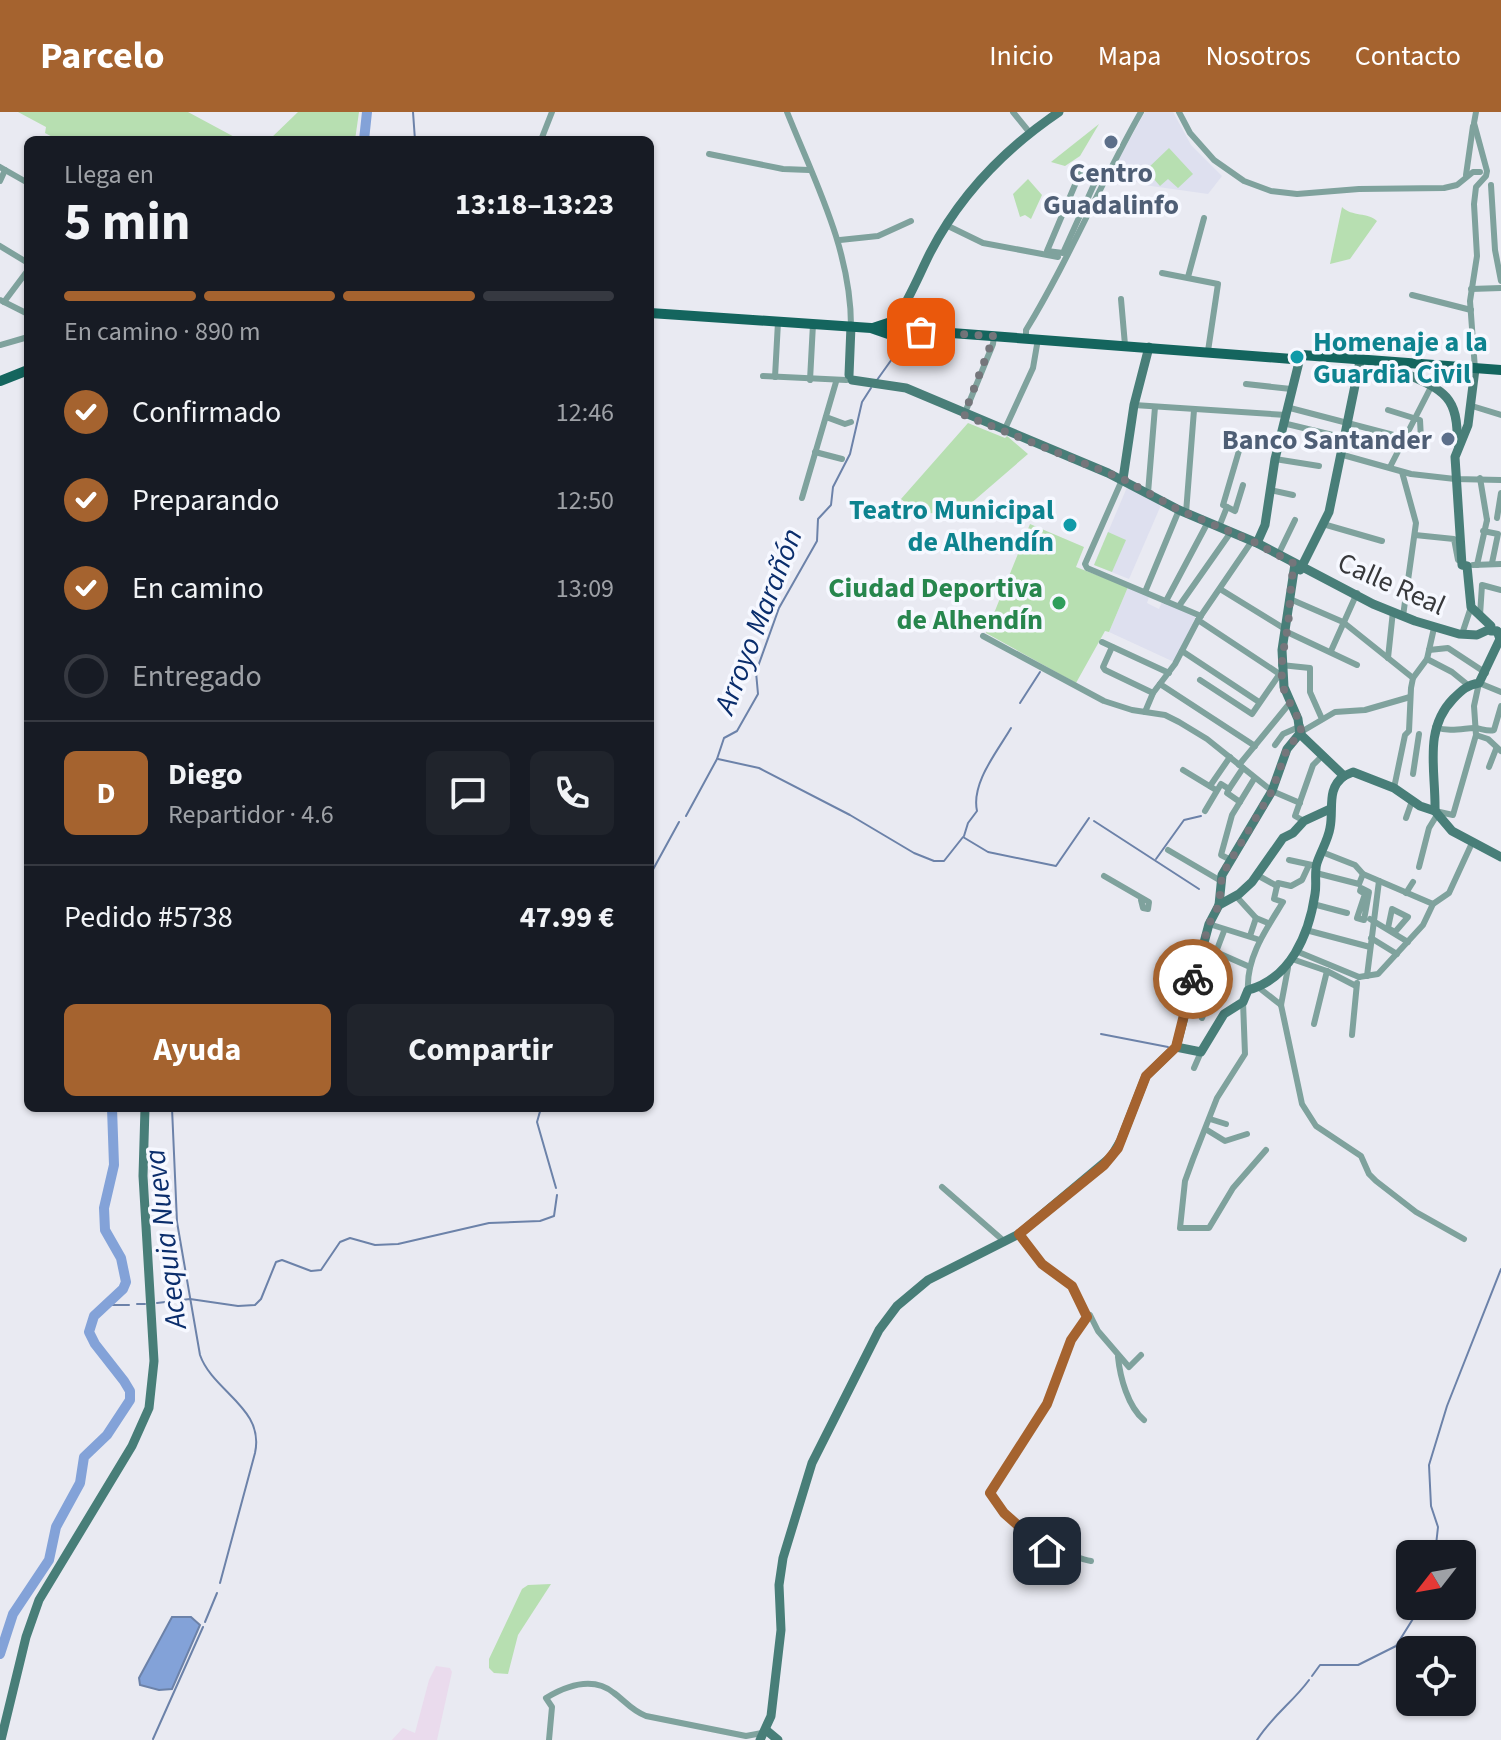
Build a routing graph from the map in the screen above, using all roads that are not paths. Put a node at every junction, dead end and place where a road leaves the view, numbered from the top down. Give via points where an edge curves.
1 (552, 112) edge
2 (787, 112) edge
3 (1013, 112) edge
4 (1059, 112) edge
5 (1141, 112) edge
6 (1179, 112) edge
7 (1476, 112) edge
8 (1474, 123) junction
9 (1030, 133) junction
10 (543, 136) edge
11 (709, 154) dead end
12 (2, 168) edge
13 (809, 170) junction
14 (1474, 172) junction
15 (0, 181) edge
16 (24, 181) edge
17 (1491, 185) junction
18 (1501, 187) edge
19 (1204, 218) dead end
20 (911, 221) dead end
21 (946, 225) junction
22 (840, 240) junction
23 (0, 246) edge
24 (1047, 251) joint
25 (1066, 259) junction
26 (24, 261) edge
27 (1162, 273) dead end
28 (24, 275) edge
29 (1188, 277) junction
30 (1501, 281) edge
31 (1501, 288) edge
32 (1471, 289) junction
33 (1412, 295) dead end
34 (1121, 299) dead end
35 (2, 301) edge
36 (1471, 310) junction
37 (24, 312) edge
38 (654, 313) edge
39 (778, 322) junction
40 (813, 324) junction
41 (851, 326) junction
42 (899, 326) junction
43 (994, 336) junction
44 (24, 338) edge
45 (1026, 338) junction
46 (1038, 339) junction
47 (0, 345) edge
48 (1125, 345) junction
49 (1149, 347) junction
50 (1208, 351) junction
51 (1297, 359) junction
52 (1360, 361) junction
53 (1403, 364) junction
54 (1475, 365) junction
55 (1501, 370) edge
56 (24, 372) edge
57 (763, 376) dead end
58 (775, 377) junction
59 (846, 379) junction
60 (810, 380) junction
61 (0, 381) edge
62 (1246, 384) dead end
63 (1432, 385) junction
64 (1291, 389) junction
65 (1134, 405) junction
66 (1472, 406) junction
67 (1155, 407) junction
68 (1194, 410) junction
69 (1388, 410) dead end
70 (964, 415) junction
71 (1501, 415) edge
72 (1287, 416) junction
73 (826, 417) junction
74 (1415, 418) junction
75 (851, 422) dead end
76 (1349, 424) junction
77 (1004, 431) junction
78 (1406, 437) junction
79 (1346, 438) junction
80 (1241, 444) dead end
81 (1456, 450) junction
82 (815, 452) junction
83 (1343, 455) junction
84 (842, 459) dead end
85 (1275, 459) junction
86 (1319, 466) dead end
87 (1390, 467) junction
88 (1402, 472) junction
89 (1480, 478) junction
90 (1123, 479) junction
91 (1455, 479) junction
92 (1501, 480) edge
93 (1243, 485) dead end
94 (1270, 490) junction
95 (1148, 493) junction
96 (1501, 493) edge
97 (1293, 495) dead end
98 (802, 498) dead end
99 (1227, 507) junction
100 (1182, 512) junction
101 (1499, 518) edge
102 (1295, 520) dead end
103 (1487, 520) junction
104 (1208, 522) junction
105 (1323, 524) junction
106 (1219, 527) junction
107 (1483, 531) junction
108 (1231, 532) junction
109 (1415, 535) junction
110 (1382, 541) dead end
111 (1255, 542) junction
112 (1278, 555) junction
113 (1492, 563) junction
114 (1501, 564) edge
115 (1298, 565) junction
116 (1469, 565) junction
117 (1220, 589) junction
118 (1501, 590) edge
119 (1145, 592) junction
120 (1357, 593) junction
121 (1290, 599) junction
122 (1166, 601) junction
123 (1179, 606) junction
124 (1471, 607) junction
125 (1393, 611) junction
126 (1480, 615) junction
127 (1403, 616) junction
128 (1200, 618) junction
129 (1343, 622) junction
130 (1496, 627) edge
131 (1434, 628) junction
132 (1287, 631) junction
133 (1459, 634) junction
134 (983, 636) dead end
135 (1102, 642) dead end
136 (1112, 647) junction
137 (1448, 648) junction
138 (1429, 650) junction
139 (1182, 651) junction
140 (1331, 651) junction
141 (1388, 658) junction
142 (1427, 659) junction
143 (1357, 665) dead end
144 (1280, 670) junction
145 (1169, 673) junction
146 (1486, 673) junction
147 (1413, 678) junction
148 (1200, 680) dead end
149 (1160, 684) junction
150 (1474, 684) junction
151 (1501, 692) edge
152 (1153, 693) junction
153 (1410, 697) junction
154 (1259, 702) junction
155 (1289, 704) junction
156 (1501, 706) edge
157 (1145, 712) junction
158 (1322, 719) junction
159 (1301, 729) junction
160 (1409, 731) junction
161 (1476, 731) junction
162 (1434, 732) junction
163 (1419, 734) junction
164 (1490, 734) junction
165 (1275, 745) dead end
166 (1255, 746) junction
167 (1499, 750) edge
168 (1319, 755) junction
169 (1230, 757) junction
170 (1399, 761) junction
171 (1409, 764) dead end
172 (1241, 766) junction
173 (1489, 767) dead end
174 (1183, 770) dead end
175 (1261, 773) dead end
176 (1413, 774) dead end
177 (1344, 776) junction
178 (1255, 780) junction
179 (1213, 788) junction
180 (1394, 788) junction
181 (1229, 789) junction
182 (1272, 791) junction
183 (1412, 801) junction
184 (1300, 803) junction
185 (1238, 805) junction
186 (1330, 809) junction
187 (1205, 811) dead end
188 (1436, 813) junction
189 (1406, 818) dead end
190 (1304, 821) junction
191 (1472, 843) junction
192 (1168, 850) dead end
193 (1324, 854) junction
194 (1501, 857) edge
195 (1231, 860) junction
196 (1289, 860) dead end
197 (1419, 867) dead end
198 (1314, 871) junction
199 (1363, 874) junction
200 (1257, 875) junction
201 (1104, 876) dead end
202 (1221, 881) junction
203 (1379, 881) junction
204 (1413, 882) dead end
205 (1277, 886) junction
206 (1406, 893) junction
207 (1236, 896) junction
208 (1141, 900) dead end
209 (1376, 901) junction
210 (1313, 904) junction
211 (1433, 904) junction
212 (1219, 905) junction
213 (1347, 913) dead end
214 (1363, 917) junction
215 (1256, 918) junction
216 (1426, 922) junction
217 (1268, 923) junction
218 (1209, 924) junction
219 (1306, 930) junction
220 (1224, 931) junction
221 (1250, 936) junction
222 (1260, 940) junction
223 (1370, 942) junction
224 (1408, 942) junction
225 (1216, 952) junction
226 (1396, 955) junction
227 (1200, 956) junction
228 (1292, 959) junction
229 (1250, 967) junction
230 (1327, 971) junction
231 (1363, 976) junction
232 (1194, 978) junction
233 (1356, 986) junction
234 (1253, 989) junction
235 (1218, 995) dead end
236 (1243, 1002) junction
237 (1281, 1005) junction
238 (1187, 1006) junction
239 (1202, 1018) dead end
240 (1314, 1024) dead end
241 (1352, 1035) dead end
242 (1176, 1047) junction
243 (1201, 1052) junction
244 (1194, 1068) dead end
245 (145, 1112) edge
246 (1210, 1119) junction
247 (1226, 1124) dead end
248 (1207, 1130) junction
249 (1247, 1134) dead end
250 (1266, 1150) dead end
251 (942, 1187) dead end
252 (1019, 1234) junction
253 (1464, 1239) dead end
254 (1006, 1242) junction
255 (1087, 1317) junction
256 (1141, 1355) dead end
257 (1118, 1357) junction
258 (1144, 1420) dead end
259 (1091, 1561) dead end
260 (751, 1737) edge
261 (1, 1740) edge
262 (549, 1740) edge
263 (778, 1740) edge

1 - 10 street
2 - 13 street
3 - 9 street
4 - 9 street
5 - 25 street
6 - 14 street via 1201,148 1226,170 1258,186 1297,194 1452,187
7 - 8 street
8 - 14 street
8 - 14 street via 1485,164
9 - 21 street via 991,168
11 - 13 street
12 - 15 street
12 - 16 street
13 - 22 street
14 - 17 street
14 - 32 street via 1477,256
17 - 18 street
17 - 30 street
19 - 29 street
20 - 22 street via 878,236
21 - 25 street via 983,243
21 - 42 street
22 - 41 street
23 - 26 street
24 - 24 street via 1080,173 1096,180 1063,253
25 - 45 street
27 - 29 street
28 - 35 street
29 - 50 street via 1218,284
31 - 32 street
32 - 36 street
33 - 36 street
34 - 48 street
35 - 37 street
36 - 54 street
38 - 39 main road
39 - 40 main road
39 - 58 street
40 - 41 main road
40 - 60 street
41 - 42 main road
41 - 59 street
42 - 43 main road
43 - 45 main road
43 - 70 street
44 - 47 street
45 - 46 main road
46 - 48 main road
46 - 77 street via 1033,368
48 - 49 main road
49 - 50 main road
49 - 65 street
50 - 51 main road
51 - 52 main road
51 - 64 street
52 - 53 main road
52 - 76 street
53 - 54 main road
53 - 63 street via 1404,373
54 - 55 main road
54 - 66 street
56 - 61 main road
57 - 58 street
58 - 60 street
59 - 60 street
59 - 70 street, Calle Real via 906,388
59 - 73 street
62 - 64 street
63 - 74 street
63 - 81 street via 1454,409
64 - 72 street
65 - 67 street
65 - 90 street
66 - 71 street
66 - 81 street
67 - 68 street
67 - 95 street
68 - 72 street
68 - 100 street
69 - 74 street
70 - 77 street, Calle Real
72 - 76 street
72 - 79 street
72 - 85 street
73 - 75 street
73 - 82 street
74 - 78 street
74 - 78 street via 1421,423 1421,439
76 - 78 street
76 - 79 street
77 - 90 street, Calle Real
78 - 87 street
79 - 83 street
80 - 99 street via 1223,505
81 - 91 street
82 - 84 street
82 - 98 street
83 - 87 street
83 - 105 street
85 - 86 street
85 - 94 street
87 - 88 street
88 - 91 street
88 - 109 street
89 - 91 street
89 - 92 street
89 - 103 street
90 - 95 street, Calle Real
90 - 119 street via 1085,564
91 - 116 street
93 - 99 street via 1238,512
94 - 97 street
94 - 111 street via 1265,525
95 - 100 street, Calle Real
96 - 101 street
99 - 106 street
100 - 104 street, Calle Real
100 - 119 street
101 - 103 street
102 - 112 street
103 - 107 street
104 - 106 street, Calle Real
104 - 122 street
105 - 110 street
105 - 115 street
106 - 108 street, Calle Real
107 - 113 street via 1498,534
107 - 116 street via 1475,561
108 - 111 street, Calle Real
108 - 123 street
109 - 116 street via 1454,539 1458,561
109 - 127 street
111 - 112 street, Calle Real
111 - 117 street
112 - 115 street, Calle Real
113 - 114 street
113 - 116 street
115 - 120 street, Calle Real
115 - 121 street
116 - 124 street
117 - 128 street
117 - 132 street
118 - 126 street via 1482,585
119 - 122 street
120 - 125 street, Calle Real
120 - 129 street
121 - 129 street
121 - 132 street
122 - 123 street
123 - 128 street
124 - 126 street
124 - 133 street
125 - 127 street, Calle Real
125 - 141 street
126 - 130 street
127 - 131 street, Calle Real
128 - 139 street
128 - 144 street
129 - 140 street
129 - 141 street
130 - 133 street, Calle Real via 1477,635
130 - 146 street via 1500,639
131 - 133 street, Calle Real
131 - 138 street
132 - 140 street
132 - 144 street
133 - 137 street
134 - 157 street via 1104,701
135 - 136 street
136 - 145 street
136 - 152 street via 1105,670
137 - 138 street
137 - 146 street
138 - 142 street
139 - 145 street
139 - 154 street
140 - 143 street
141 - 147 street
142 - 147 street
142 - 150 street
144 - 154 street
144 - 155 street
144 - 158 street via 1310,668 1310,692
145 - 149 street
146 - 150 street
147 - 153 street
148 - 154 street via 1252,714
149 - 152 street
149 - 166 street
150 - 151 street
150 - 161 street
150 - 162 street via 1440,713
152 - 157 street
153 - 158 street
153 - 160 street
155 - 159 street
155 - 166 street
156 - 164 street
157 - 169 street via 1179,722
158 - 159 street
159 - 165 street via 1283,734
159 - 168 street
159 - 182 street via 1287,749
160 - 163 street
160 - 170 street
161 - 162 street
161 - 164 street
161 - 188 street via 1453,815
162 - 163 street
162 - 188 street
163 - 176 street
164 - 167 street
166 - 172 street
167 - 173 street
168 - 177 street
168 - 184 street
169 - 172 street
169 - 179 street
170 - 171 street
170 - 180 street
172 - 178 street
172 - 181 street
174 - 179 street
175 - 178 street
177 - 180 street via 1353,772 1364,782
177 - 186 street
178 - 182 street
178 - 185 street
179 - 181 street via 1221,784
179 - 187 street
180 - 183 street
181 - 185 street
182 - 184 street
182 - 195 street
183 - 188 street
183 - 189 street
184 - 190 street via 1295,816
185 - 195 street via 1221,855
186 - 190 street
186 - 193 street
188 - 191 street
188 - 197 street
190 - 200 street via 1274,847
191 - 194 street
191 - 211 street via 1449,893
192 - 202 street
193 - 198 street
193 - 199 street via 1355,865
195 - 202 street
196 - 198 street via 1299,860
198 - 199 street via 1359,884
198 - 205 street via 1291,886
198 - 210 street
199 - 203 street
200 - 205 street
200 - 207 street
201 - 208 street
202 - 212 street
203 - 206 street
203 - 209 street
204 - 206 street
205 - 217 street via 1274,899 1283,902
206 - 211 street
207 - 212 street
207 - 215 street
209 - 214 street
209 - 216 street
210 - 213 street
210 - 219 street
211 - 216 street
212 - 218 street
214 - 223 street
214 - 224 street
215 - 217 street
215 - 221 street
216 - 224 street
217 - 222 street
218 - 220 street
218 - 227 street
219 - 223 street
219 - 228 street
220 - 221 street
220 - 225 street
221 - 222 street
222 - 229 street
223 - 226 street
223 - 231 street
224 - 226 street
225 - 227 street
225 - 229 street
226 - 231 street via 1375,976
227 - 232 street
228 - 230 street
228 - 231 street
228 - 234 street
228 - 237 street
229 - 234 street
230 - 233 street
230 - 240 street
231 - 233 street
232 - 235 street via 1221,986
232 - 238 street
233 - 241 street
234 - 236 street
234 - 237 street
236 - 243 street via 1224,1014
236 - 246 street via 1245,1054
237 - 253 street via 1307,1114 1361,1156 1376,1181
238 - 239 street via 1206,1009
238 - 242 street
242 - 243 street
242 - 252 street via 1146,1076 1111,1157
243 - 244 street
245 - 261 street via 143,1176 154,1361 149,1408 132,1446 39,1600
246 - 247 street
246 - 248 street
248 - 249 street via 1225,1141
248 - 250 street via 1185,1181 1180,1228 1209,1228 1233,1188
251 - 254 street
252 - 254 street
252 - 255 street via 1042,1264 1072,1286
254 - 260 street via 928,1280 897,1306 870,1345 812,1463 780,1571 781,1630
255 - 257 street
255 - 259 street via 1071,1340 1047,1404 990,1493 1036,1544
256 - 257 street via 1129,1367
257 - 258 street via 1127,1392
260 - 262 street via 646,1716 607,1688 578,1683 546,1698 553,1717
260 - 263 street

